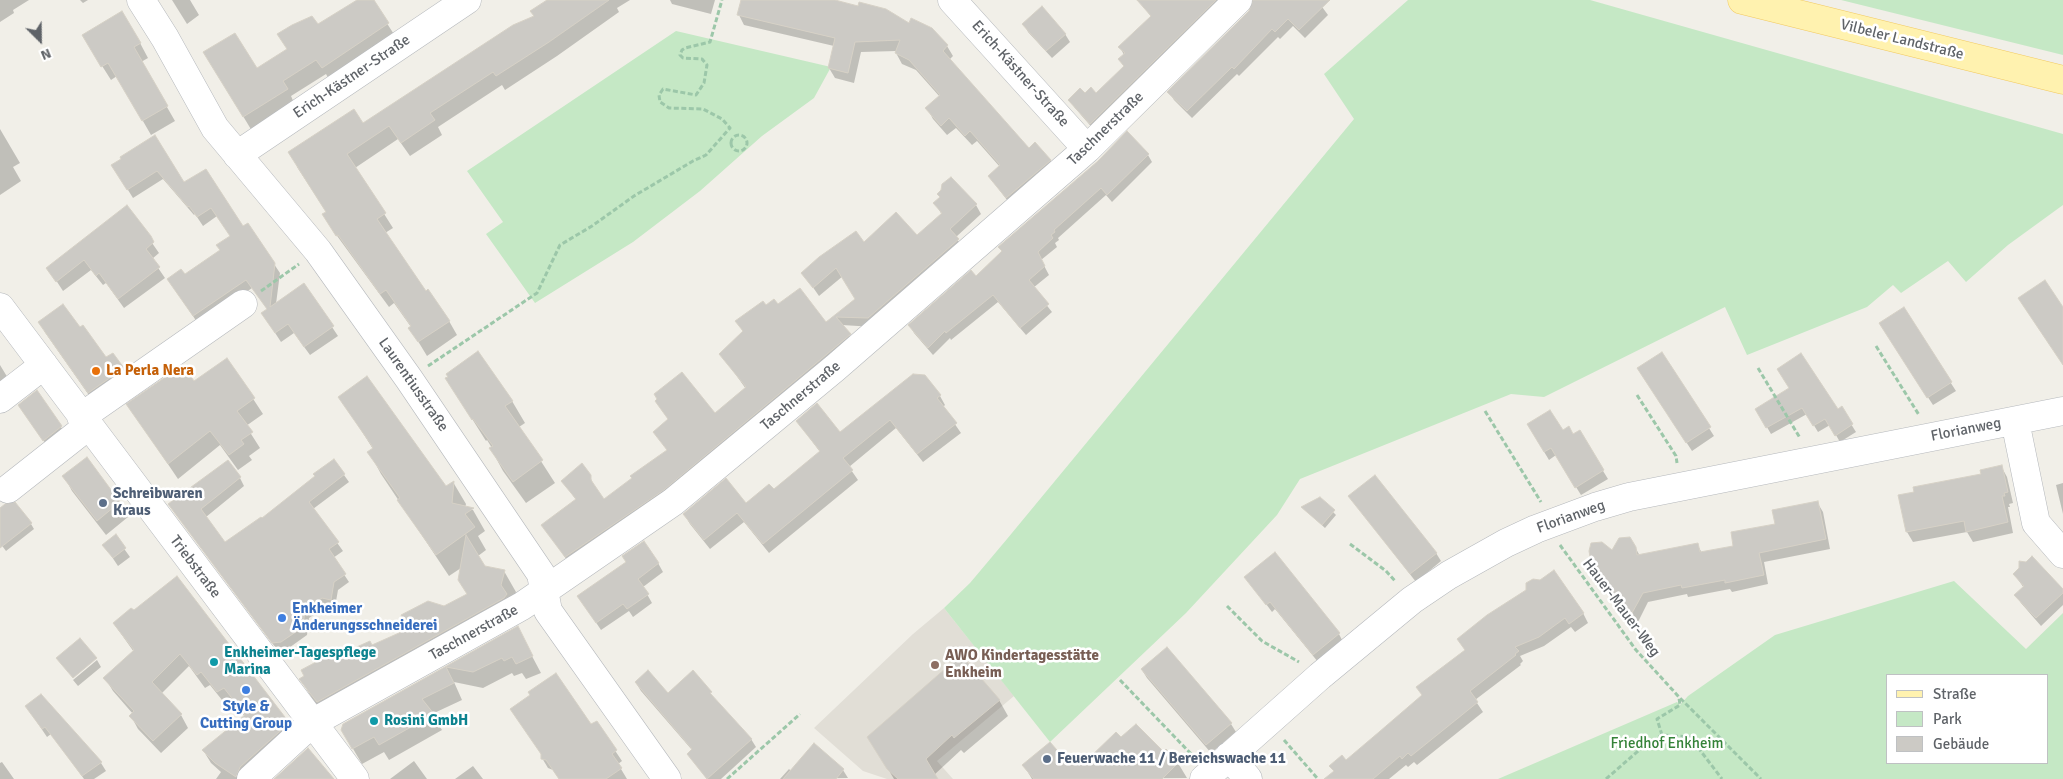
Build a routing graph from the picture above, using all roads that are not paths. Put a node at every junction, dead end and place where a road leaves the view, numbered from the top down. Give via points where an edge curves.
1 (141, 0) edge
2 (467, 0) edge
3 (952, 0) edge
4 (1238, 0) edge
5 (1742, 0) edge
6 (2063, 80) edge
7 (1087, 149) junction
8 (237, 155) junction
9 (243, 304) road end
10 (0, 307) edge
11 (44, 365) junction
12 (0, 399) edge
13 (2063, 411) edge
14 (85, 421) junction
15 (2015, 421) junction
16 (8, 489) dead end
17 (2063, 554) edge
18 (545, 591) junction
19 (312, 723) junction
20 (1214, 769) edge
21 (251, 779) edge
22 (355, 779) edge
23 (667, 779) edge
24 (1248, 779) edge

1 - 8 street, Laurentiusstraße via 215,128
2 - 8 street, Erich-Kästner-Straße
3 - 7 street, Erich-Kästner-Straße
4 - 7 street, Taschnerstraße
5 - 6 main road, Vilbeler Landstraße
7 - 18 street, Taschnerstraße via 835,368 673,502
8 - 18 street, Laurentiusstraße via 318,251 409,379 541,574
9 - 14 street
10 - 11 street, Triebstraße
11 - 12 street
11 - 14 street, Triebstraße
13 - 15 street, Florianweg
14 - 16 street
14 - 19 street, Triebstraße
15 - 17 street, Florianweg via 2036,523
15 - 20 street, Florianweg via 1629,498 1548,524 1506,543 1412,600
18 - 19 street, Taschnerstraße
18 - 23 street, Laurentiusstraße via 548,611
19 - 21 street, Taschnerstraße
19 - 22 street, Triebstraße
20 - 24 street

